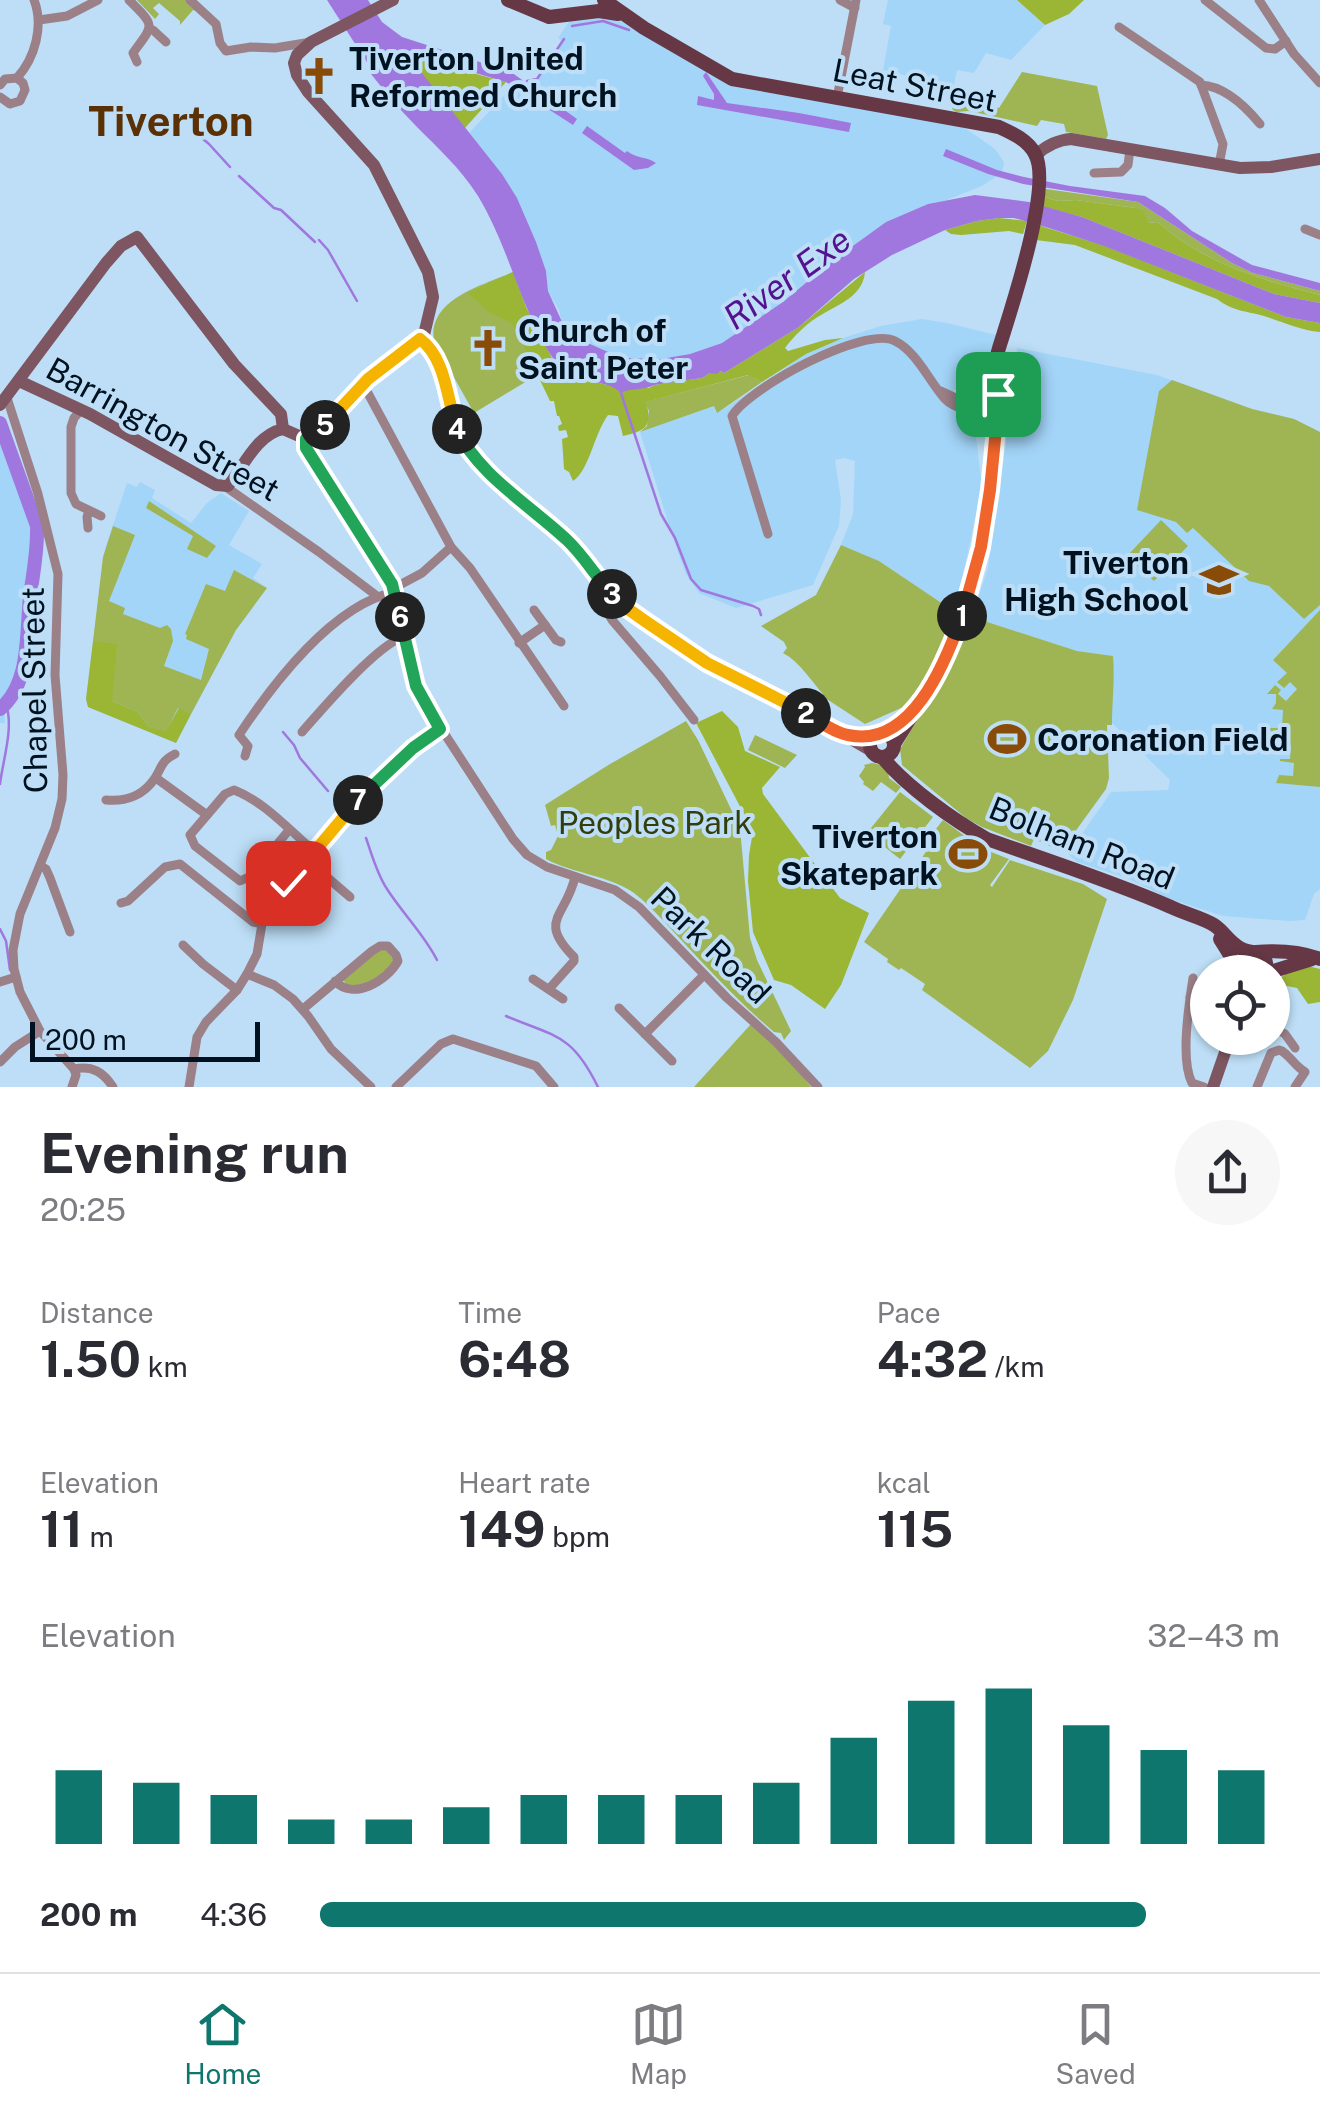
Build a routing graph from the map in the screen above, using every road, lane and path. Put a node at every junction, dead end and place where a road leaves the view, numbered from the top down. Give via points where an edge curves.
1 (34, 0) edge
2 (98, 0) edge
3 (130, 0) edge
4 (190, 0) edge
5 (393, 0) edge
6 (508, 0) edge
7 (840, 0) edge
8 (1204, 0) edge
9 (1260, 0) edge
10 (600, 4) edge
11 (855, 4) edge
12 (532, 5) edge
13 (39, 20) junction
14 (1119, 28) dead end
15 (149, 29) junction
16 (1286, 41) junction
17 (166, 42) dead end
18 (311, 42) junction
19 (137, 62) dead end
20 (17, 78) junction
21 (1320, 83) edge
22 (0, 84) edge
23 (1201, 85) junction
24 (838, 98) junction
25 (2, 101) edge
26 (1260, 124) dead end
27 (1130, 149) junction
28 (1036, 154) junction
29 (1320, 156) edge
30 (1219, 165) junction
31 (1094, 173) dead end
32 (1305, 229) dead end
33 (1320, 235) edge
34 (423, 339) junction
35 (19, 382) junction
36 (361, 387) junction
37 (3, 401) edge
38 (81, 410) junction
39 (987, 410) junction
40 (283, 428) junction
41 (306, 439) junction
42 (226, 487) junction
43 (89, 511) junction
44 (101, 516) dead end
45 (88, 528) dead end
46 (768, 534) dead end
47 (452, 547) junction
48 (606, 588) junction
49 (394, 590) junction
50 (376, 596) junction
51 (534, 610) dead end
52 (545, 625) junction
53 (403, 636) junction
54 (561, 642) dead end
55 (519, 643) junction
56 (564, 706) dead end
57 (694, 720) dead end
58 (440, 729) junction
59 (302, 732) dead end
60 (882, 746) junction
61 (175, 754) dead end
62 (246, 756) dead end
63 (156, 778) junction
64 (106, 800) dead end
65 (207, 815) junction
66 (289, 830) junction
67 (311, 855) junction
68 (41, 866) junction
69 (575, 877) junction
70 (350, 897) dead end
71 (122, 902) dead end
72 (1197, 920) junction
73 (262, 924) junction
74 (70, 932) dead end
75 (182, 945) dead end
76 (1251, 952) junction
77 (1230, 955) edge
78 (1244, 955) edge
79 (1256, 955) edge
80 (1319, 958) edge
81 (1290, 965) edge
82 (247, 974) junction
83 (704, 974) junction
84 (16, 977) junction
85 (532, 979) dead end
86 (335, 981) junction
87 (0, 982) edge
88 (549, 989) junction
89 (237, 990) junction
90 (1190, 997) edge
91 (563, 998) dead end
92 (619, 1008) dead end
93 (303, 1009) junction
94 (40, 1030) junction
95 (646, 1034) junction
96 (1224, 1055) edge
97 (1270, 1055) edge
98 (1286, 1055) edge
99 (672, 1061) dead end
100 (0, 1062) edge
101 (74, 1069) junction
102 (72, 1087) edge
103 (112, 1087) edge
104 (188, 1087) edge
105 (370, 1087) edge
106 (396, 1087) edge
107 (554, 1087) edge
108 (818, 1087) edge
109 (1204, 1087) edge
110 (1212, 1087) edge
111 (1257, 1087) edge
112 (1295, 1087) edge

1 - 13 street
2 - 13 street via 67,16
3 - 15 street
4 - 18 street via 216,24 226,51
5 - 18 street
6 - 12 main road
7 - 11 street
8 - 16 street via 1266,48
9 - 16 street
10 - 12 main road via 549,18
10 - 24 main road, Leat Street via 732,79
11 - 24 street
13 - 20 street
14 - 23 street
15 - 17 street
15 - 19 street via 132,53
16 - 21 street
18 - 34 street via 294,59 296,74 374,165 428,272 434,298
20 - 22 street
20 - 25 street via 25,86 23,98
23 - 26 street via 1233,99
23 - 30 street via 1223,144
24 - 28 main road, Leat Street via 999,126
27 - 28 street via 1070,139
27 - 30 street
27 - 31 street via 1121,172
28 - 39 main road via 1040,180 1024,264
29 - 30 street via 1257,169
32 - 33 street
34 - 36 street
34 - 48 street via 470,452 568,541
35 - 37 street
35 - 38 street, Barrington Street
35 - 40 street via 106,263 138,238 234,364 277,408
36 - 41 street
36 - 47 street
37 - 68 street, Chapel Street via 38,494 59,579 55,676 64,775
38 - 42 street, Barrington Street
38 - 43 street via 71,427 71,493
39 - 46 street via 939,389 904,348 884,337 788,372 732,416
39 - 60 main road via 992,460 984,533 966,604 938,673
40 - 41 street
40 - 42 street via 261,441
41 - 49 street
42 - 50 street, Barrington Street
43 - 44 street
43 - 45 street
47 - 49 street
47 - 55 street
48 - 57 street via 602,597 612,620
48 - 60 street via 707,663 846,735
49 - 50 street
49 - 53 street, Park Road
50 - 62 street via 322,634 271,688 239,735 248,746
51 - 52 street
52 - 54 street
52 - 55 street
53 - 58 street, Park Road via 416,686
53 - 59 street
55 - 56 street
58 - 67 street via 383,774
58 - 69 street, Park Road via 519,847
60 - 72 main road, Bolham Road via 902,776 987,838
61 - 63 street
63 - 64 street via 140,794
63 - 65 street
65 - 66 street via 234,790
65 - 66 street via 191,838 240,881
66 - 67 street
67 - 70 street
67 - 73 street
68 - 74 street
68 - 84 street, Chapel Street via 20,914
69 - 83 street, Park Road via 615,890 639,907
69 - 88 street via 555,929 574,960
71 - 73 street via 180,864
72 - 76 main road, Bolham Road
72 - 77 main road, Bolham Road
73 - 82 street
75 - 89 street
76 - 78 main road
76 - 79 main road
76 - 80 main road
80 - 81 main road
82 - 89 street
82 - 93 street
83 - 95 street
83 - 108 street, Park Road
84 - 87 street
84 - 94 street, Chapel Street
85 - 88 street
86 - 86 street via 378,947 396,955 392,970 363,988 346,990
86 - 93 street
88 - 91 street
89 - 104 street via 200,1030
90 - 109 street via 1188,1073
92 - 95 street
93 - 105 street via 330,1049
94 - 100 street
94 - 101 street, Chapel Street
95 - 99 street
96 - 110 street
97 - 111 street
98 - 112 street via 1308,1068
101 - 102 street
101 - 103 street, Chapel Street via 91,1067
106 - 107 street via 454,1038 536,1066

